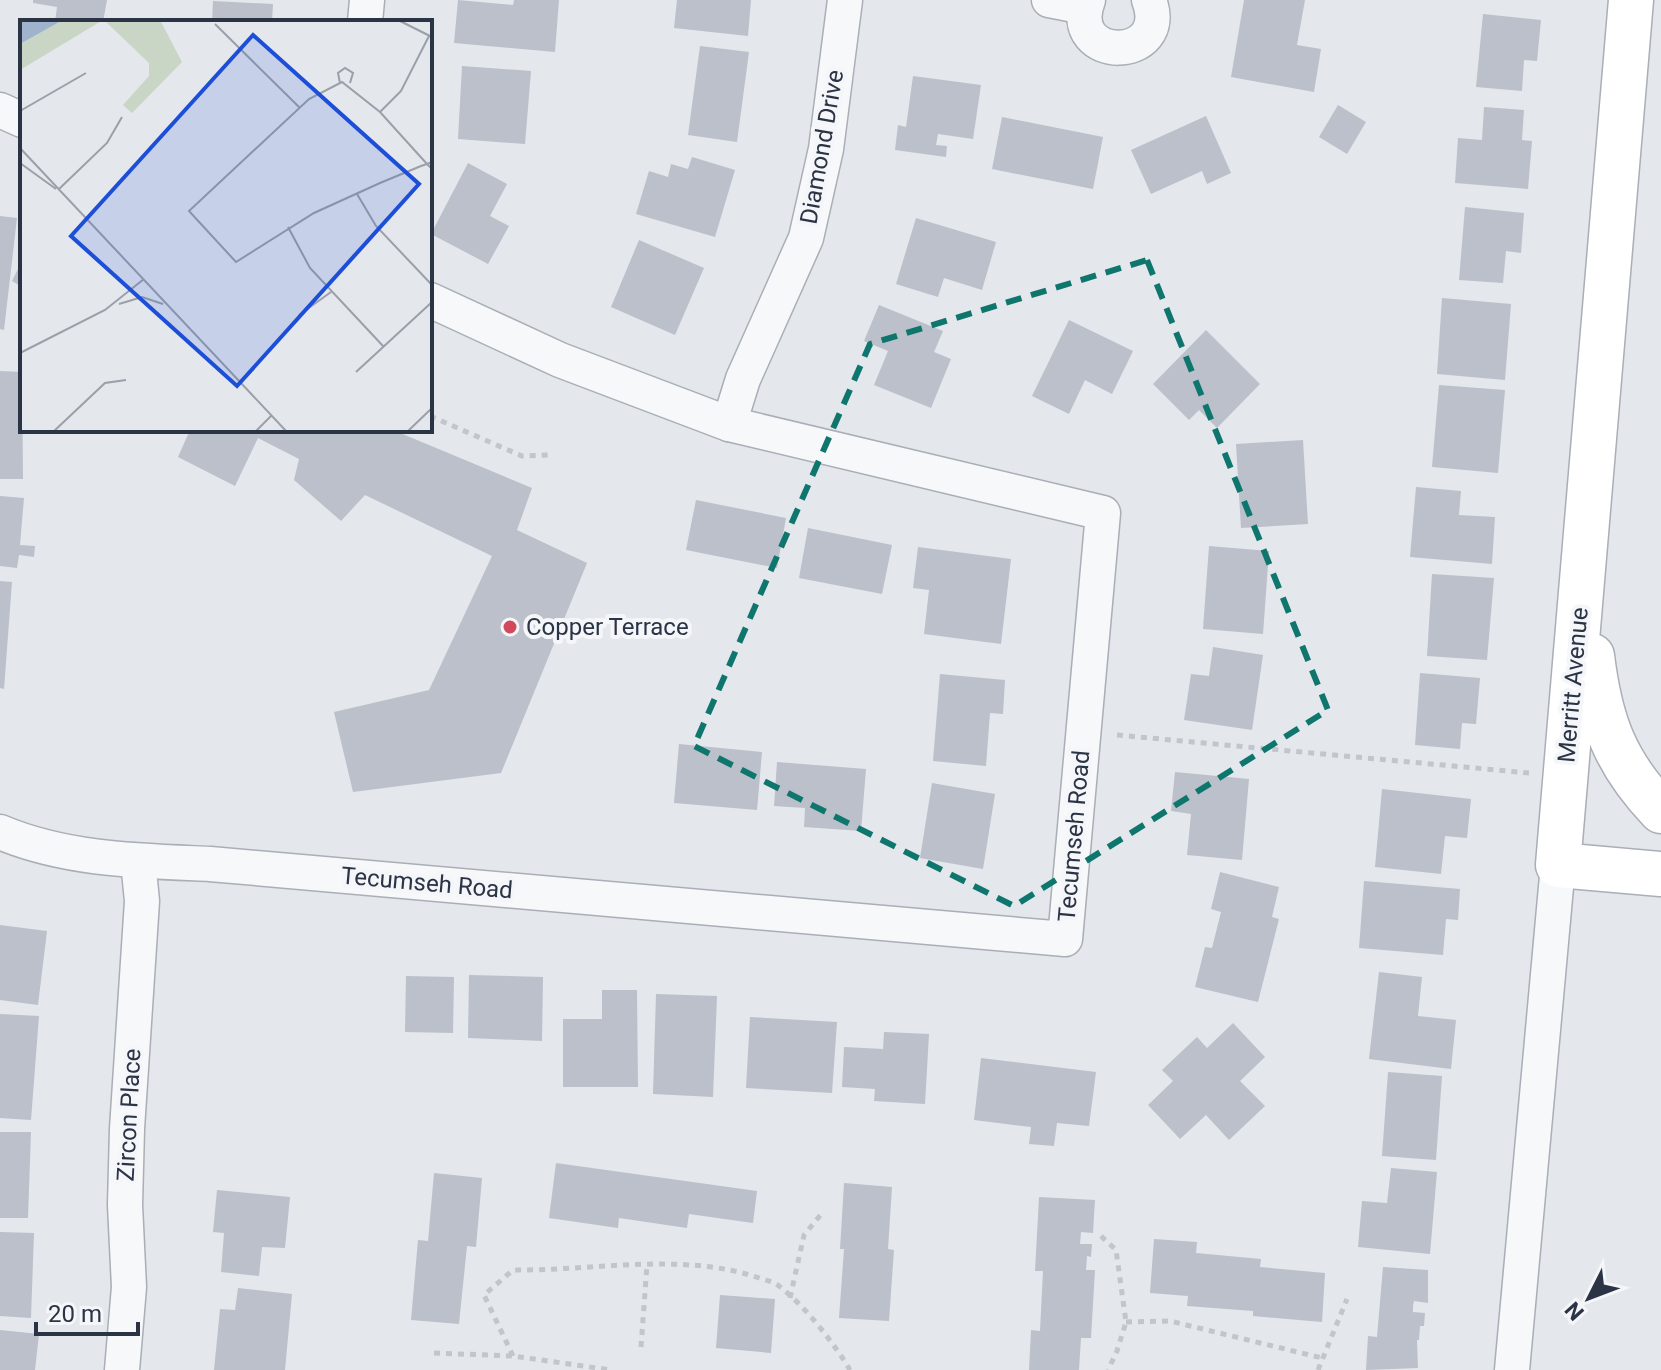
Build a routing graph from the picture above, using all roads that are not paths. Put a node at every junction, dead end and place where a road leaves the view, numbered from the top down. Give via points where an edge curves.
1 (367, 0) edge
2 (845, 0) edge
3 (1049, 0) edge
4 (1149, 0) edge
5 (1631, 0) edge
6 (1087, 4) edge
7 (365, 20) edge
8 (0, 110) edge
9 (20, 119) edge
10 (432, 301) edge
11 (729, 424) junction
12 (1582, 586) junction
13 (1661, 811) edge
14 (0, 832) edge
15 (138, 861) junction
16 (1558, 865) junction
17 (1661, 874) edge
18 (122, 1370) edge
19 (1512, 1370) edge

1 - 7 street
2 - 11 street, Diamond Drive via 826,149 806,238 743,379
3 - 6 street
4 - 6 street via 1151,25 1138,43 1116,49 1095,40 1088,30
5 - 12 street, Merritt Avenue
8 - 9 street
10 - 11 street, Tecumseh Road via 560,360
11 - 15 street, Tecumseh Road via 1103,513 1065,939
12 - 13 street via 1603,721 1616,753
12 - 16 street, Merritt Avenue
14 - 15 street via 60,851
15 - 18 street, Zircon Place via 142,901 127,1129 129,1287
16 - 17 street
16 - 19 street, Merritt Avenue

